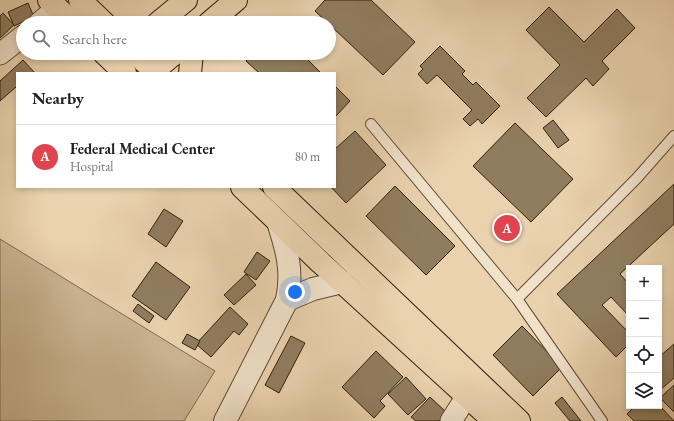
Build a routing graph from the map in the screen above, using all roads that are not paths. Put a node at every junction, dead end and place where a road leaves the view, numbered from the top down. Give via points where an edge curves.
1 (80, 0) edge
2 (186, 0) edge
3 (236, 0) edge
4 (60, 10) edge
5 (50, 16) edge
6 (97, 16) edge
7 (167, 16) edge
8 (217, 16) edge
9 (16, 41) edge
10 (0, 54) edge
11 (142, 60) edge
12 (167, 60) edge
13 (191, 60) edge
14 (154, 72) edge
15 (190, 72) edge
16 (371, 124) dead end
17 (674, 136) edge
18 (243, 188) edge
19 (275, 188) edge
20 (278, 222) junction
21 (342, 282) junction
22 (517, 298) junction
23 (287, 300) junction
24 (467, 396) junction
25 (226, 421) edge
26 (451, 421) edge
27 (494, 421) edge
28 (519, 421) edge
29 (602, 421) edge

1 - 6 main road
2 - 7 main road
3 - 8 main road
4 - 5 street
9 - 10 street
11 - 14 main road
12 - 14 main road
13 - 15 main road
16 - 22 lane
17 - 22 lane via 637,178
18 - 20 main road
19 - 28 main road
20 - 21 main road
20 - 23 street via 290,269
21 - 23 street via 312,288
21 - 24 main road
22 - 29 lane
23 - 25 street
24 - 26 street
24 - 27 main road

